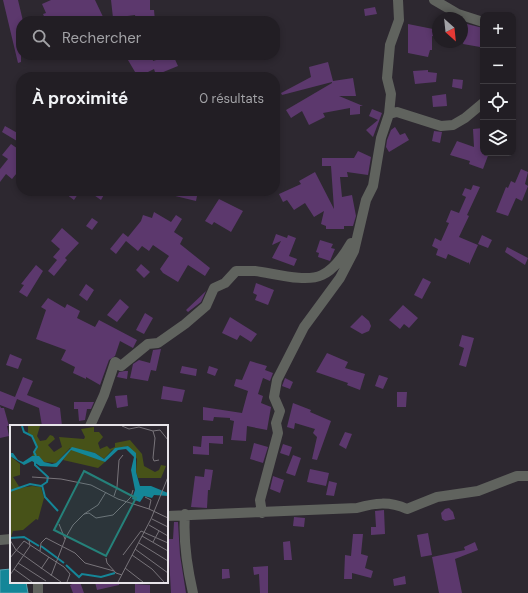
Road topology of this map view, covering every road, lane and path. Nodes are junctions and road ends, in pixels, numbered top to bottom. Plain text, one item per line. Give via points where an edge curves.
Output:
1 (398, 0) edge
2 (434, 0) edge
3 (480, 21) edge
4 (480, 106) edge
5 (389, 114) junction
6 (361, 226) junction
7 (90, 425) edge
8 (528, 476) edge
9 (262, 513) junction
10 (185, 514) junction
11 (168, 516) edge
12 (10, 539) edge
13 (0, 540) edge
14 (193, 593) edge

1 - 5 street via 399,20 390,45 387,78 391,94
2 - 3 street via 458,14
4 - 5 street via 465,118 442,126 397,112
5 - 6 street
6 - 7 street via 345,254 322,275 312,278 236,271 225,283 214,288 206,306 180,328 158,343 148,344 122,366 115,362
6 - 9 street via 354,251 340,278 304,327 277,380 274,397 280,411 276,423 278,432 260,500
8 - 9 street via 517,476 484,490 437,497 407,509 395,504 376,503 357,508
9 - 10 street
10 - 11 street
10 - 14 street via 187,568
12 - 13 street

